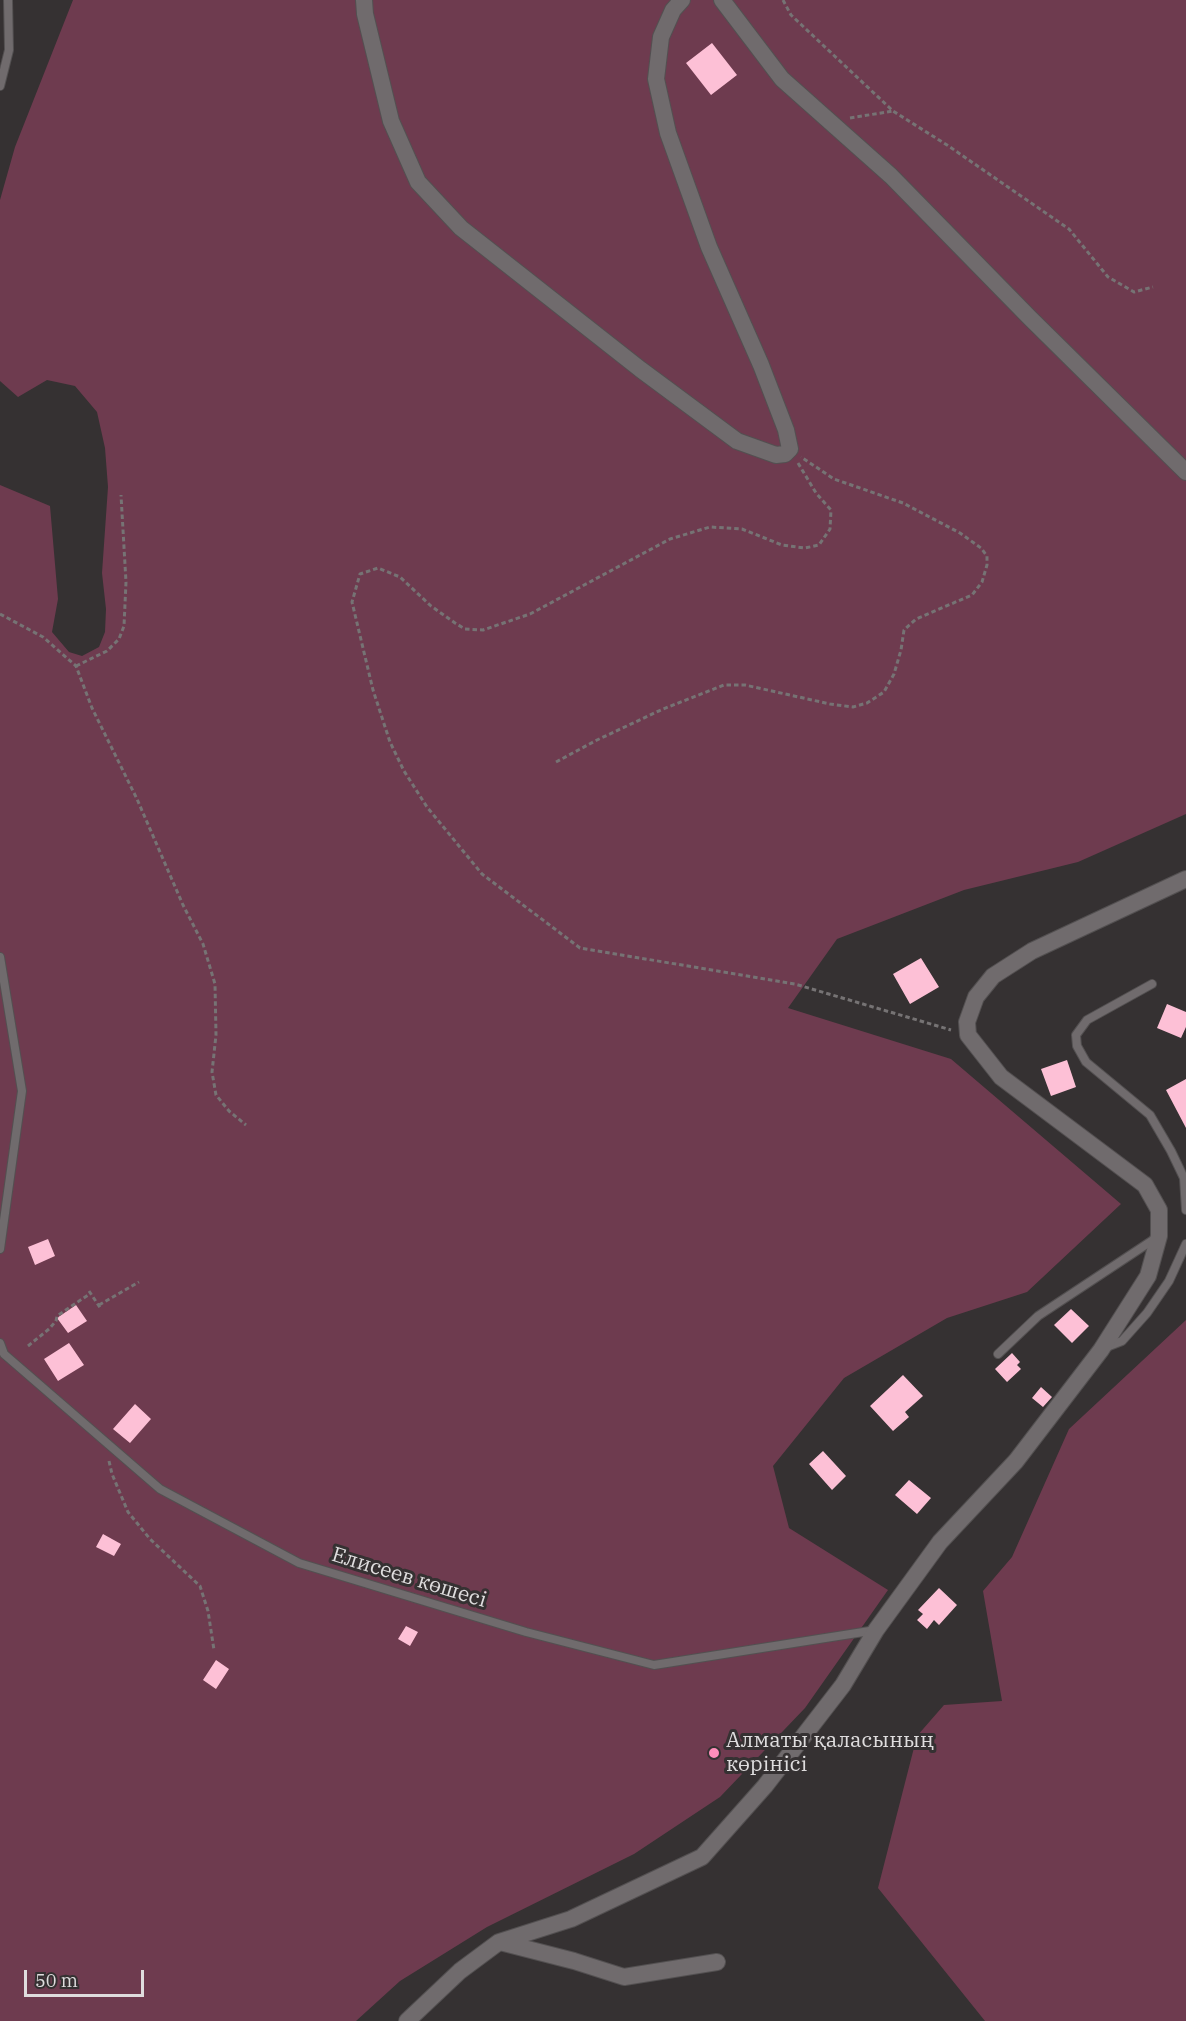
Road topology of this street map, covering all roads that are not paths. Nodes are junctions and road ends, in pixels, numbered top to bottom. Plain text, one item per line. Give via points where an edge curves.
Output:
1 (8, 0) edge
2 (364, 0) edge
3 (682, 0) edge
4 (722, 0) edge
5 (0, 86) edge
6 (1186, 471) edge
7 (1186, 879) edge
8 (0, 957) edge
9 (1152, 984) dead end
10 (1186, 1210) edge
11 (1159, 1236) junction
12 (1186, 1244) edge
13 (0, 1250) edge
14 (0, 1343) edge
15 (1101, 1350) junction
16 (998, 1354) dead end
17 (876, 1630) junction
18 (499, 1942) junction
19 (717, 1962) dead end
20 (406, 2021) edge

1 - 5 lane via 9,50
2 - 3 street via 391,121 418,182 461,228 640,369 737,441 776,456 790,449 786,429 709,247 668,133 656,79 661,37
4 - 6 street via 782,79 891,176
7 - 11 street via 1032,951 993,976 976,997 967,1022 968,1035 1001,1077 1145,1185 1159,1210
8 - 13 lane via 22,1091
9 - 10 lane via 1087,1020 1076,1035 1077,1046 1086,1062 1150,1116 1184,1178
11 - 15 street via 1148,1276
11 - 16 lane via 1038,1316
12 - 15 lane via 1147,1313 1122,1341
14 - 17 lane, Елисеев көшесі via 4,1354 160,1489 299,1563 526,1632 654,1665
15 - 17 street via 1016,1461 940,1542
17 - 18 street via 843,1685 765,1786 702,1857 571,1919
18 - 19 street via 624,1977
18 - 20 street via 460,1971

